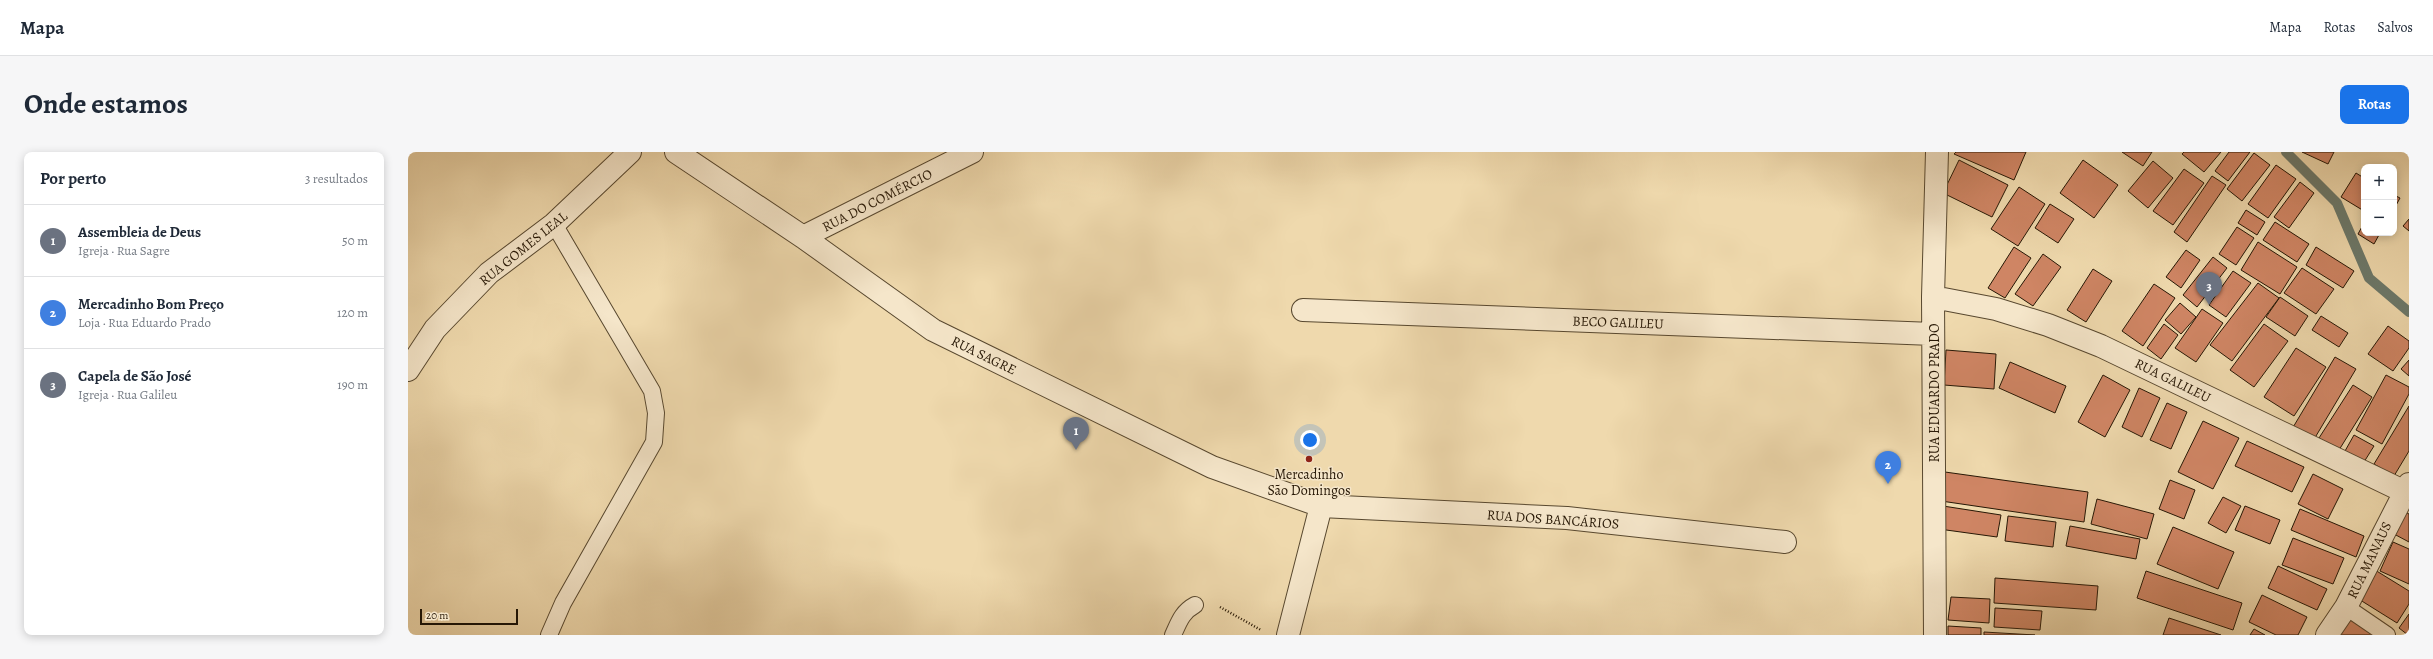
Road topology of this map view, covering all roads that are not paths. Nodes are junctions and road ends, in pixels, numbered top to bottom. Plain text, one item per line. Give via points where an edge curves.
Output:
1 (630, 152) edge
2 (972, 152) edge
3 (1937, 152) edge
4 (686, 155) edge
5 (554, 224) junction
6 (803, 237) junction
7 (1933, 297) junction
8 (1303, 310) dead end
9 (1933, 334) junction
10 (408, 370) edge
11 (2406, 487) edge
12 (1321, 506) junction
13 (1785, 542) dead end
14 (1195, 605) road end
15 (2346, 607) junction
16 (1278, 634) edge
17 (549, 635) edge
18 (1173, 635) edge
19 (1934, 635) edge
20 (2327, 635) edge
21 (2387, 635) edge

1 - 5 street, RUA GOMES LEAL
2 - 6 street, RUA DO COMÉRCIO
3 - 7 street, RUA EDUARDO PRADO
4 - 6 street, RUA SAGRE
5 - 10 street, RUA GOMES LEAL via 489,273 435,329
5 - 17 lane via 652,390 656,413 654,442 563,603
6 - 12 street, RUA SAGRE via 933,330 1212,467
7 - 9 street, RUA EDUARDO PRADO
7 - 11 street, RUA GALILEU via 1996,309 2048,325 2101,346
8 - 9 street, BECO GALILEU
9 - 19 street, RUA EDUARDO PRADO
11 - 15 street, RUA MANAUS
12 - 13 street, RUA DOS BANCÁRIOS via 1567,518
12 - 16 street
14 - 18 lane via 1183,615
15 - 20 street, RUA MANAUS
15 - 21 lane

